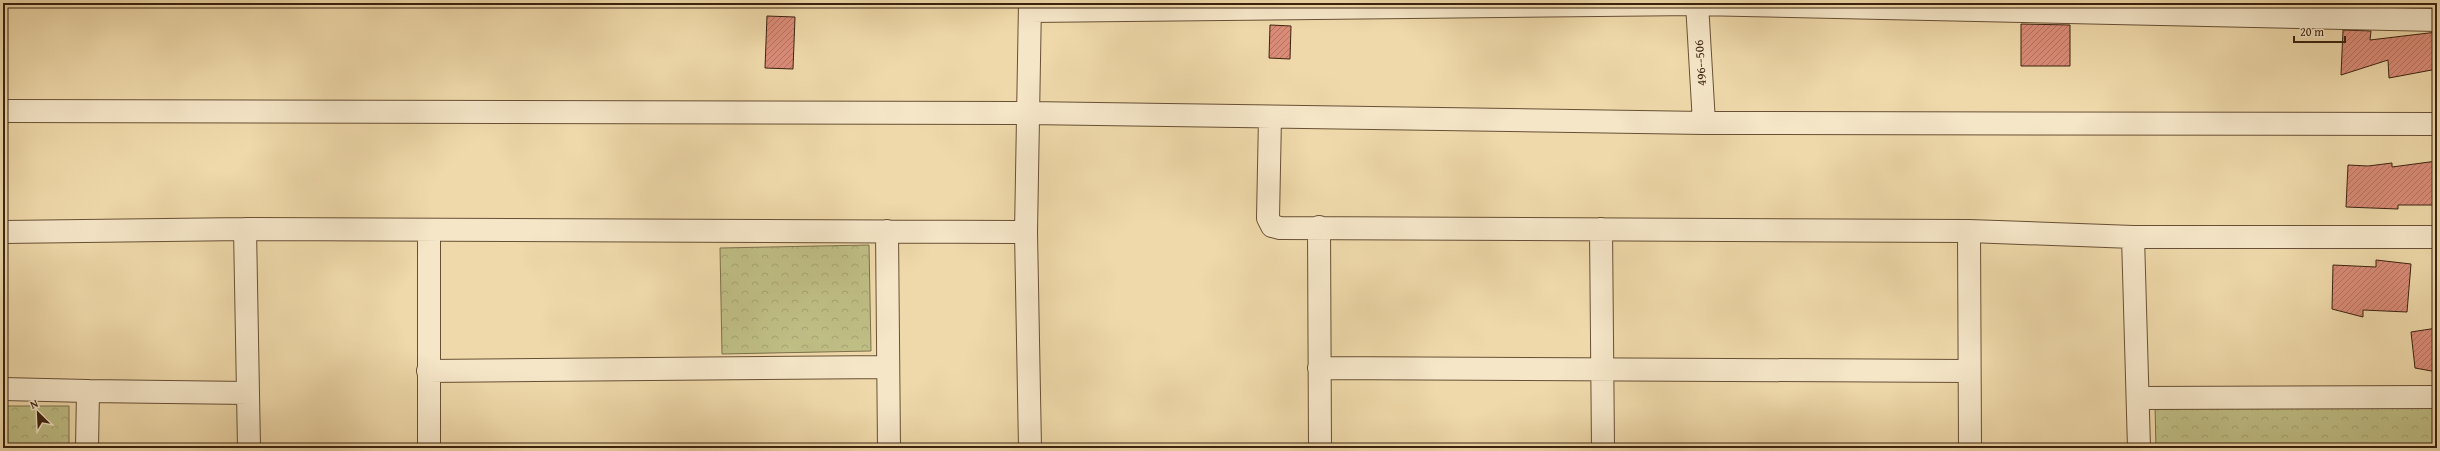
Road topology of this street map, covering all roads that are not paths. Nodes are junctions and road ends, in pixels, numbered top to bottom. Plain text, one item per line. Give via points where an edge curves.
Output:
1 (1697, 4) edge
2 (1030, 7) edge
3 (1281, 7) edge
4 (2032, 8) edge
5 (2379, 11) edge
6 (2437, 20) edge
7 (3, 111) edge
8 (1028, 113) junction
9 (1270, 117) junction
10 (1704, 123) junction
11 (2437, 124) edge
12 (1319, 227) junction
13 (245, 229) junction
14 (1601, 229) junction
15 (429, 230) junction
16 (887, 231) junction
17 (1969, 231) junction
18 (3, 232) edge
19 (1026, 232) junction
20 (2133, 237) junction
21 (2437, 237) edge
22 (888, 367) junction
23 (1319, 368) junction
24 (428, 371) junction
25 (1602, 371) junction
26 (1969, 371) junction
27 (3, 389) edge
28 (88, 391) junction
29 (248, 393) junction
30 (2437, 397) edge
31 (2138, 398) junction
32 (87, 448) edge
33 (249, 448) edge
34 (429, 448) edge
35 (889, 448) edge
36 (1030, 448) edge
37 (1320, 448) edge
38 (1603, 448) edge
39 (1970, 448) edge
40 (2139, 448) edge

1 - 3 street
1 - 4 street
1 - 10 street, 496--506
2 - 3 street
2 - 8 street
4 - 5 street
5 - 6 street
7 - 8 street
8 - 9 street
8 - 19 street
9 - 10 street
9 - 12 street via 1268,218 1272,226 1280,228
10 - 11 street
12 - 14 street
12 - 23 street
13 - 15 street
13 - 18 street
13 - 29 street
14 - 17 street
14 - 25 street
15 - 16 street
15 - 24 street
16 - 19 street
16 - 22 street
17 - 20 street
17 - 26 street
19 - 36 street
20 - 21 street
20 - 31 street
22 - 24 street
22 - 35 street
23 - 25 street
23 - 37 street
24 - 34 street
25 - 26 street
25 - 38 street
26 - 39 street
27 - 28 street
28 - 29 street
28 - 32 street
29 - 33 street
30 - 31 street
31 - 40 street

